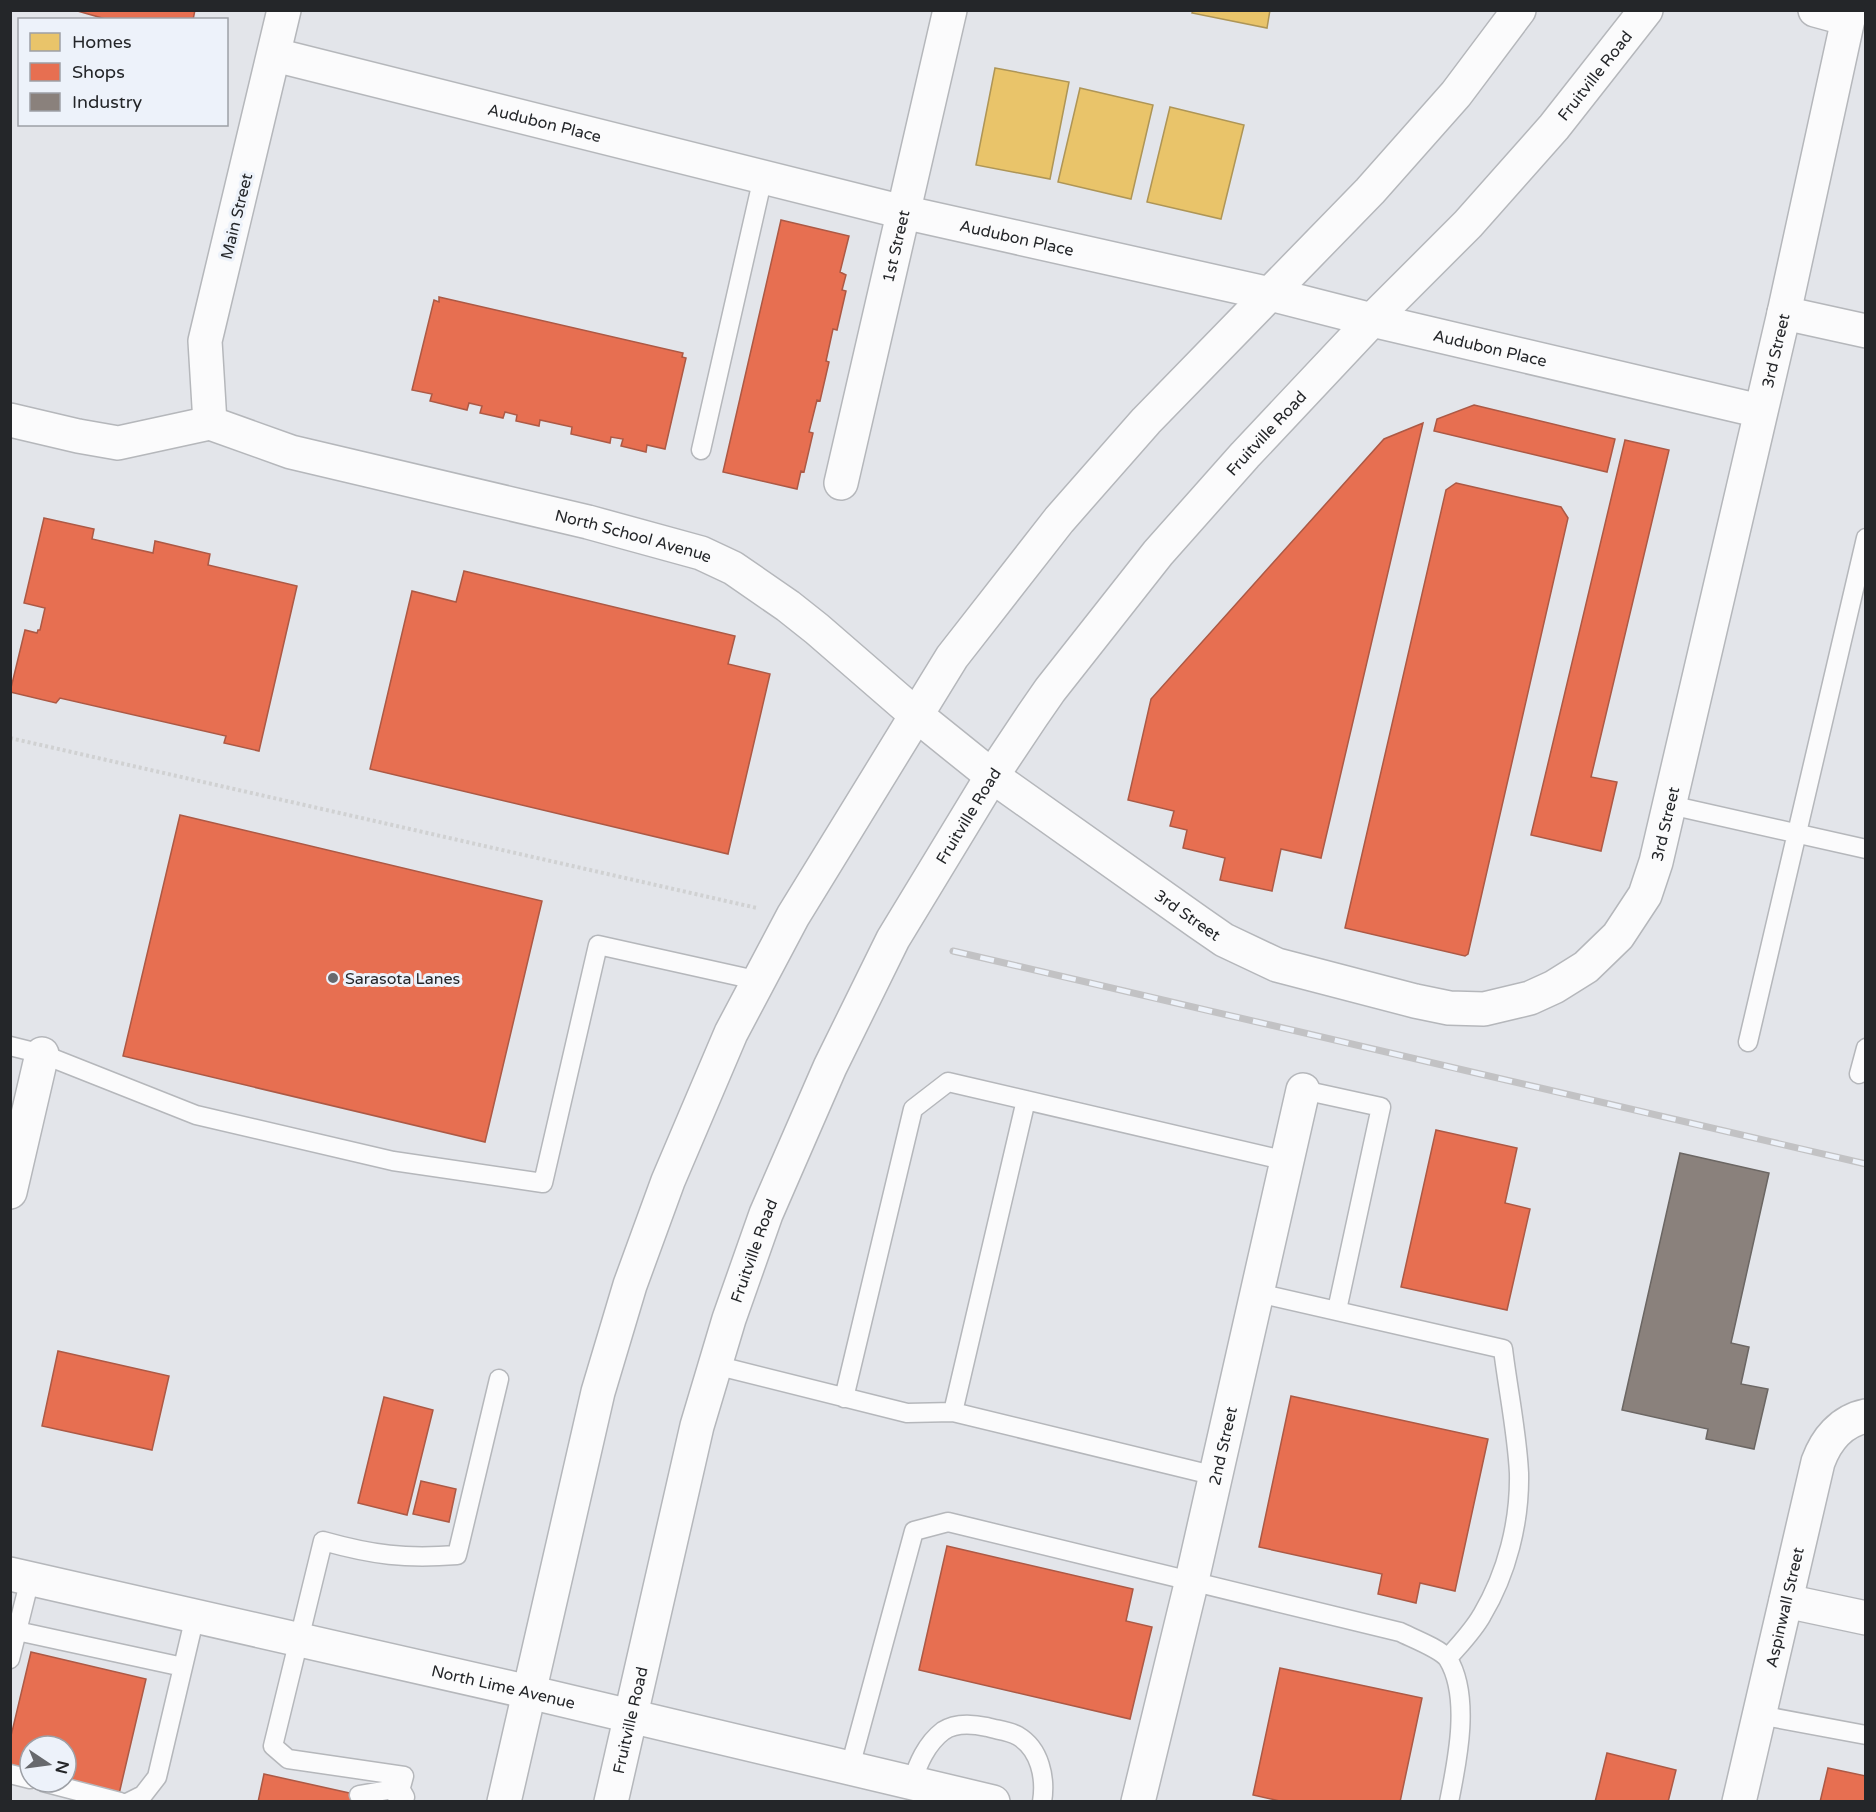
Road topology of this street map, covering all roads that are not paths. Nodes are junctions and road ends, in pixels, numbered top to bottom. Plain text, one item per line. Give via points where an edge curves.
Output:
1 (284, 10) edge
2 (950, 10) edge
3 (1519, 10) edge
4 (1646, 10) edge
5 (1815, 10) edge
6 (1849, 15) edge
7 (275, 55) junction
8 (763, 177) junction
9 (903, 212) junction
10 (1270, 294) junction
11 (1784, 313) junction
12 (1372, 320) junction
13 (1866, 331) edge
14 (1760, 411) junction
15 (10, 420) edge
16 (210, 423) junction
17 (701, 450) dead end
18 (841, 483) dead end
19 (1866, 538) edge
20 (915, 714) junction
21 (992, 776) junction
22 (1670, 804) junction
23 (1797, 833) junction
24 (1866, 849) edge
25 (760, 981) junction
26 (1748, 1042) dead end
27 (10, 1046) edge
28 (1866, 1047) edge
29 (42, 1054) junction
30 (1859, 1074) dead end
31 (1303, 1090) joint
32 (1026, 1100) junction
33 (1287, 1161) junction
34 (10, 1192) edge
35 (1257, 1293) junction
36 (1337, 1310) junction
37 (715, 1365) junction
38 (499, 1379) dead end
39 (844, 1398) junction
40 (953, 1412) junction
41 (1856, 1420) edge
42 (1216, 1476) junction
43 (20, 1576) edge
44 (1192, 1580) junction
45 (1786, 1601) junction
46 (195, 1616) junction
47 (1866, 1617) edge
48 (17, 1631) junction
49 (300, 1640) junction
50 (1448, 1658) junction
51 (10, 1659) edge
52 (183, 1667) junction
53 (530, 1692) junction
54 (1759, 1715) junction
55 (630, 1716) junction
56 (1866, 1735) edge
57 (850, 1767) junction
58 (912, 1782) junction
59 (78, 1791) edge
60 (359, 1795) dead end
61 (402, 1797) edge
62 (120, 1802) edge
63 (129, 1802) edge
64 (504, 1802) edge
65 (611, 1802) edge
66 (993, 1802) edge
67 (1042, 1802) edge
68 (1138, 1802) edge
69 (1449, 1802) edge
70 (1740, 1802) edge

1 - 7 street, Main Street
2 - 9 street, 1st Street
3 - 10 street via 1456,93 1370,191
4 - 12 street, Fruitville Road via 1554,127 1468,224
5 - 6 street
6 - 11 street, 3rd Street
7 - 8 street, Audubon Place
7 - 16 street, Main Street via 205,341
8 - 9 street, Audubon Place
8 - 17 lane
9 - 10 street, Audubon Place
9 - 18 street, 1st Street
10 - 12 street, Audubon Place
10 - 20 street via 1146,421 1059,520 952,657
11 - 13 street
11 - 14 street, 3rd Street
12 - 14 street, Audubon Place
12 - 21 street, Fruitville Road via 1158,553 1050,690
14 - 22 street, 3rd Street
15 - 16 street via 118,443
16 - 20 street, North School Avenue via 291,452 588,522 701,553 733,568 788,606
19 - 23 lane
20 - 21 street, North School Avenue
20 - 25 street via 793,916
21 - 22 street, 3rd Street via 1190,917 1251,954 1372,992 1449,1008 1485,1009 1530,998 1586,967 1618,936 1645,896
21 - 37 street, Fruitville Road via 893,939 830,1067 766,1214
22 - 23 lane
23 - 24 lane
23 - 26 lane
25 - 29 lane via 598,945 543,1183 393,1161 196,1115
25 - 53 street via 731,1033 668,1181 630,1285 598,1392
27 - 29 lane
28 - 30 lane
29 - 34 street
31 - 33 street, 2nd Street
31 - 36 lane via 1381,1107
32 - 33 lane
32 - 39 lane via 948,1082 913,1109
32 - 40 lane
33 - 35 street, 2nd Street
35 - 36 lane
35 - 42 street, 2nd Street
36 - 50 lane via 1503,1349 1519,1472 1513,1534 1504,1567 1482,1616
37 - 39 lane
37 - 55 street, Fruitville Road via 697,1426
38 - 49 lane via 457,1556 392,1556 323,1541
39 - 40 lane via 907,1413
40 - 42 lane
41 - 45 street, Aspinwall Street via 1830,1438 1823,1449
42 - 44 street, 2nd Street
43 - 46 street, North Lime Avenue
43 - 48 lane
44 - 50 lane via 1400,1632
44 - 57 lane via 948,1522 914,1531
44 - 68 street, 2nd Street
45 - 47 street
45 - 54 street, Aspinwall Street
46 - 49 street, North Lime Avenue
46 - 52 lane
48 - 51 lane
48 - 52 lane
49 - 53 street, North Lime Avenue
49 - 61 lane via 273,1746 288,1759 404,1776
50 - 69 lane via 1456,1680 1460,1719 1460,1742
52 - 63 lane via 157,1777 143,1795
53 - 55 street, North Lime Avenue
53 - 64 street
54 - 56 lane
54 - 70 street, Aspinwall Street
55 - 57 street, North Lime Avenue
55 - 65 street, Fruitville Road
57 - 58 street, North Lime Avenue
58 - 66 street, North Lime Avenue
58 - 67 lane via 928,1747 943,1731 973,1724 1017,1735 1031,1747 1042,1770
59 - 62 lane
60 - 61 lane

